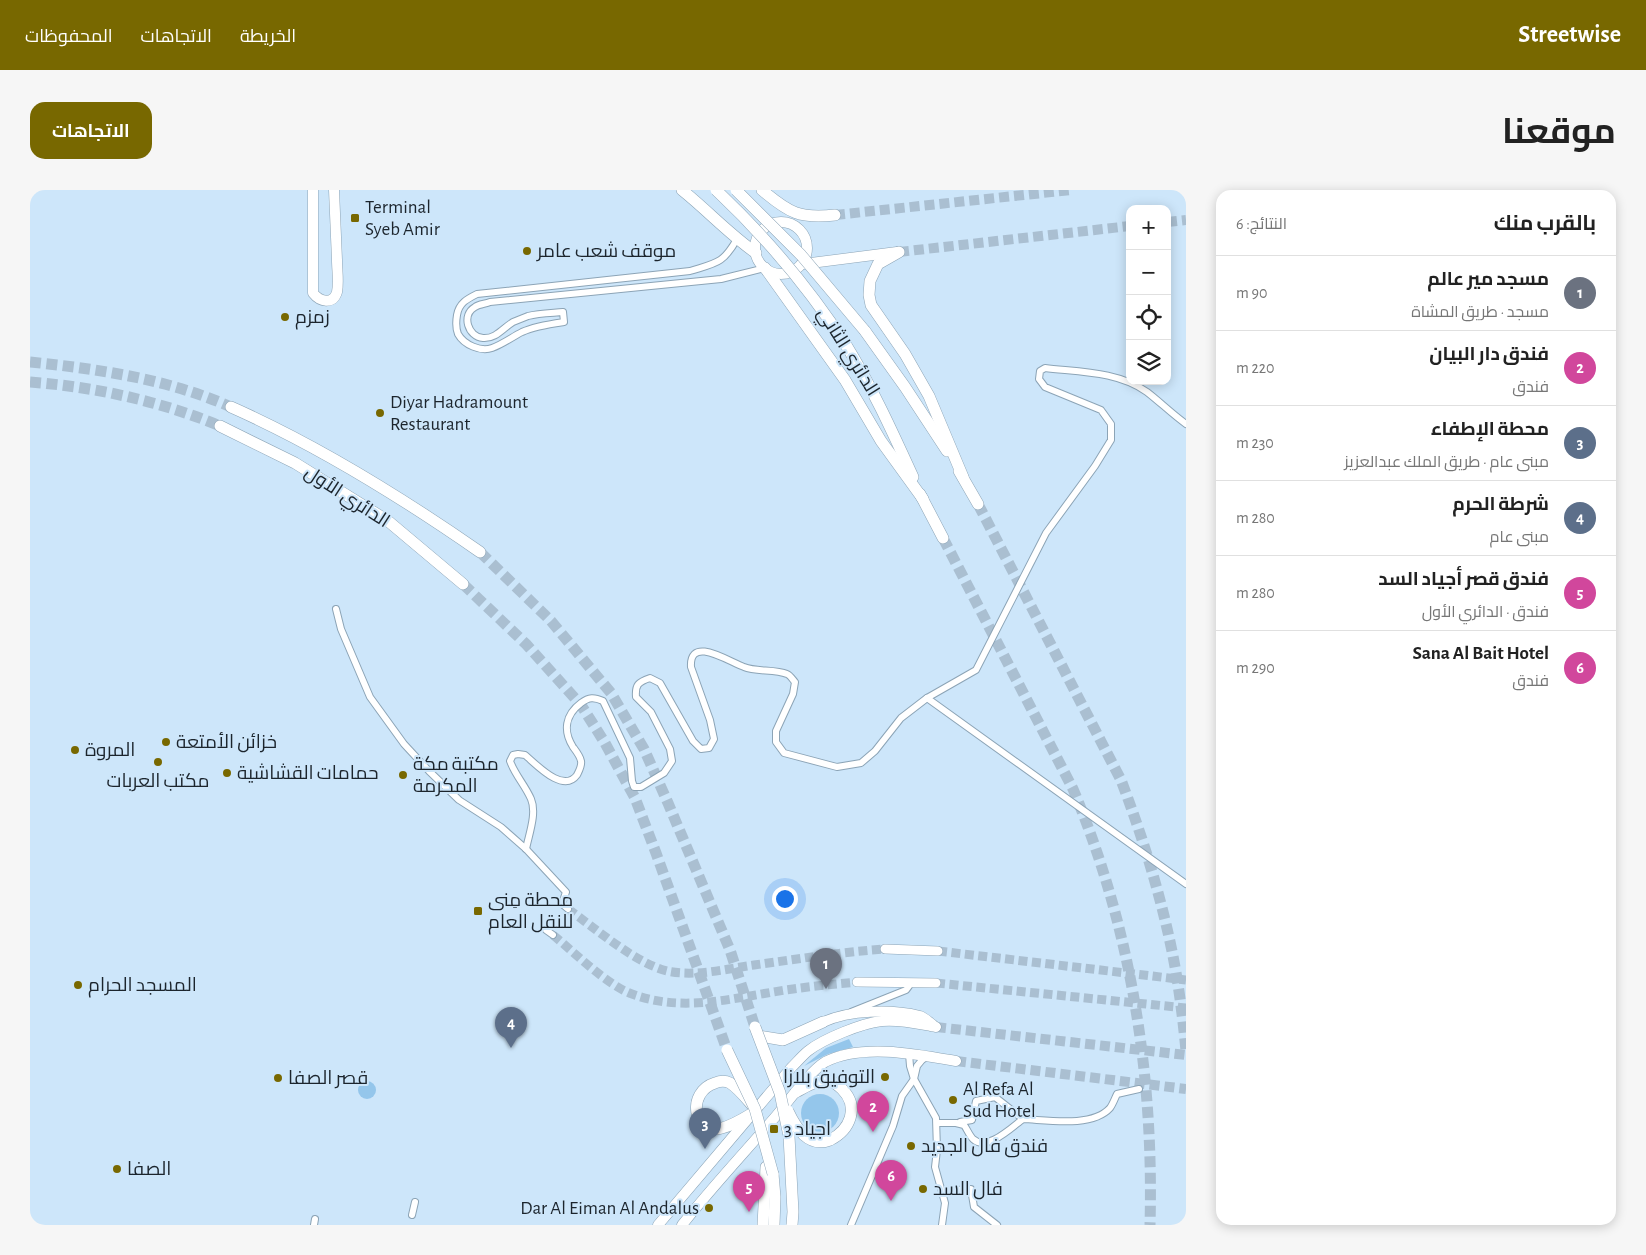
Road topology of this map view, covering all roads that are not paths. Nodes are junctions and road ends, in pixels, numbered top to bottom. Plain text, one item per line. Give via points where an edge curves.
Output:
1 (313, 190) edge
2 (334, 190) edge
3 (682, 190) edge
4 (716, 190) edge
5 (736, 190) edge
6 (762, 190) edge
7 (835, 215) joint
8 (791, 224) junction
9 (738, 239) junction
10 (756, 252) junction
11 (899, 252) joint
12 (802, 264) junction
13 (765, 268) junction
14 (231, 407) tunnel mouth
15 (1186, 424) edge
16 (220, 426) tunnel mouth
17 (963, 477) junction
18 (923, 499) junction
19 (978, 504) tunnel mouth
20 (943, 538) tunnel mouth
21 (480, 552) tunnel mouth
22 (463, 584) tunnel mouth
23 (336, 609) dead end
24 (927, 698) junction
25 (526, 849) junction
26 (1186, 884) edge
27 (565, 906) tunnel mouth
28 (546, 930) dead end
29 (553, 935) tunnel mouth
30 (885, 950) tunnel mouth
31 (938, 951) tunnel mouth
32 (857, 982) tunnel mouth
33 (910, 982) junction
34 (936, 983) tunnel mouth
35 (846, 1015) junction
36 (823, 1022) joint
37 (727, 1050) tunnel mouth
38 (908, 1054) junction
39 (929, 1056) junction
40 (956, 1061) tunnel mouth
41 (914, 1079) junction
42 (1139, 1089) tunnel mouth
43 (780, 1092) junction
44 (796, 1092) junction
45 (755, 1110) junction
46 (1023, 1119) junction
47 (937, 1123) junction
48 (956, 1123) junction
49 (769, 1170) junction
50 (942, 1191) junction
51 (415, 1202) dead end
52 (669, 1212) junction
53 (412, 1215) dead end
54 (774, 1222) edge
55 (682, 1224) edge
56 (658, 1225) edge
57 (763, 1225) edge
58 (792, 1225) edge
59 (851, 1225) edge
60 (942, 1225) edge
61 (997, 1225) edge

1 - 2 main road via 313,293 324,301 331,300 337,293
3 - 9 highway
4 - 18 highway, الدائري الثاني, bridge via 786,263 823,310 867,379
5 - 17 highway, الدائري الثاني, bridge via 801,255 865,331 905,386
6 - 7 highway via 780,206 802,216
7 - 8 main road
8 - 10 main road via 776,223 762,231 755,245
8 - 12 main road via 803,234 806,242
9 - 10 highway
9 - 13 street via 728,255 718,263 690,271 477,294 463,301 458,311 458,334 466,343 489,349 522,332 564,322 563,312 530,316 513,322 494,337 476,337 469,331 469,313 475,306 490,302 720,278
10 - 13 main road
11 - 12 main road
11 - 17 highway via 878,264 870,281 871,305 929,396
12 - 13 main road via 780,274
13 - 18 highway
14 - 21 highway, الدائري الأول via 279,428 340,463 424,513
15 - 24 street via 1146,391 1128,381 1045,368 1040,371 1039,379 1045,387 1101,410 1111,424 1111,440 1046,533 976,670
16 - 22 highway, الدائري الأول via 295,463 388,521
17 - 19 highway, الدائري الثاني
18 - 20 highway, الدائري الثاني
23 - 25 street via 341,629 370,697 404,744 459,800 501,827
24 - 25 street via 901,718 861,763 837,767 784,754 776,742 776,731 795,682 787,674 744,668 716,653 694,655 690,667 714,739 709,748 701,749 693,741 660,684 650,678 640,681 635,688 636,697 651,712 670,749 672,761 664,773 641,787 634,787 630,758 603,701 586,699 575,708 566,730 581,760 575,778 555,780 524,755 513,755 510,761 533,808
24 - 26 street
25 - 27 street via 566,892
28 - 29 street
30 - 31 main road
32 - 33 main road
33 - 34 main road
33 - 35 street via 906,990
35 - 36 main road
35 - 45 main road via 887,1012 922,1017 936,1027 882,1021 820,1043 791,1068
36 - 43 highway, bridge via 782,1040 757,1031
37 - 45 highway, bridge
38 - 39 main road
38 - 41 street
38 - 44 main road via 869,1051 824,1063
39 - 40 main road
39 - 41 street via 917,1066
41 - 47 street
41 - 59 street via 902,1096 893,1126
42 - 46 street via 1117,1094 1109,1108 1089,1120
43 - 44 highway, bridge via 802,1135 812,1141 825,1142 842,1134 852,1114 851,1101 839,1086 830,1081 816,1082
43 - 58 highway, bridge via 790,1136
44 - 55 main road
45 - 45 highway via 736,1088 726,1082 707,1086 701,1092 696,1108 703,1124 720,1129
45 - 49 highway, bridge
45 - 52 main road
46 - 48 street via 1004,1135 980,1142 973,1139 964,1124
46 - 48 street via 995,1097 990,1097 976,1101 972,1120
47 - 48 street
47 - 50 street via 935,1167
49 - 54 highway
49 - 57 highway
50 - 60 street via 945,1203
50 - 61 street via 971,1189 974,1207
51 - 53 street
52 - 55 main road
52 - 56 main road

